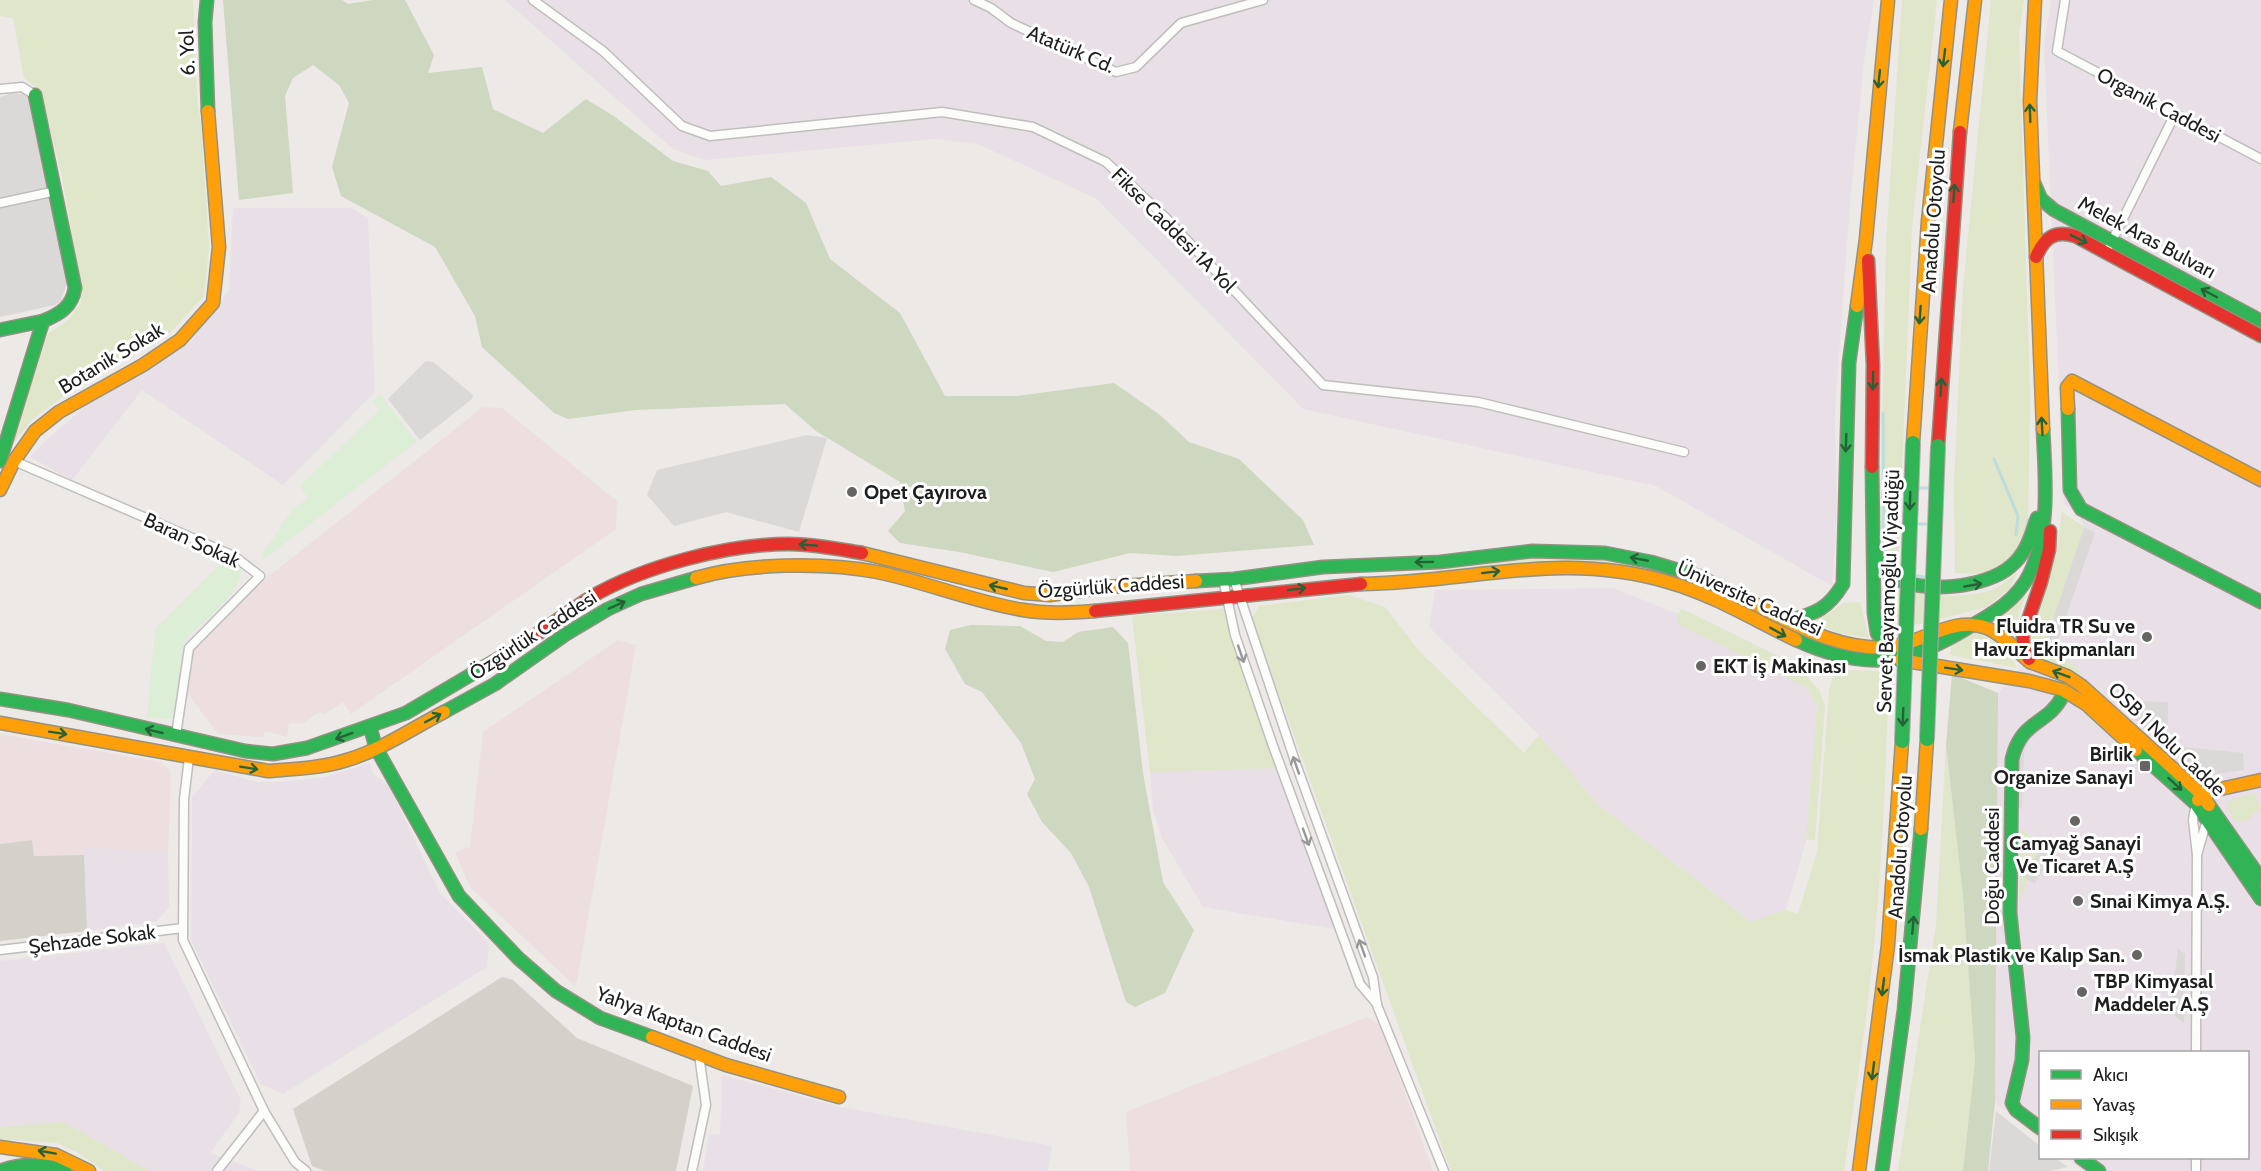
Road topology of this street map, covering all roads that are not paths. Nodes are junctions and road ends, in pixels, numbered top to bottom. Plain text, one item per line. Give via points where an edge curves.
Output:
1 (207, 0) edge
2 (533, 0) edge
3 (974, 0) edge
4 (1263, 0) edge
5 (1888, 0) edge
6 (1951, 0) edge
7 (1975, 0) edge
8 (2035, 0) edge
9 (2065, 0) edge
10 (993, 4) edge
11 (0, 89) edge
12 (35, 95) joint
13 (208, 105) joint
14 (2175, 114) junction
15 (2261, 159) edge
16 (2032, 172) junction
17 (56, 190) junction
18 (0, 203) edge
19 (1866, 239) junction
20 (2109, 246) junction
21 (2035, 258) junction
22 (43, 321) junction
23 (2261, 321) edge
24 (0, 330) edge
25 (2261, 336) edge
26 (1912, 443) joint
27 (1684, 452) dead end
28 (7, 461) edge
29 (2261, 480) edge
30 (2045, 484) junction
31 (0, 490) edge
32 (1872, 545) junction
33 (1228, 579) junction
34 (1232, 597) junction
35 (2261, 602) edge
36 (1789, 621) junction
37 (1974, 625) junction
38 (1884, 646) junction
39 (1896, 659) junction
40 (2030, 662) junction
41 (2061, 689) junction
42 (2084, 695) junction
43 (1, 699) edge
44 (2049, 712) junction
45 (0, 723) edge
46 (370, 727) junction
47 (176, 735) junction
48 (1902, 741) joint
49 (376, 748) junction
50 (189, 758) junction
51 (2261, 780) edge
52 (2204, 806) junction
53 (2197, 855) junction
54 (2261, 879) edge
55 (2261, 899) edge
56 (183, 928) junction
57 (0, 950) edge
58 (1377, 1005) junction
59 (2196, 1051) edge
60 (699, 1055) junction
61 (839, 1097) dead end
62 (264, 1111) junction
63 (2039, 1127) edge
64 (0, 1147) edge
65 (2082, 1159) edge
66 (0, 1171) edge
67 (65, 1171) edge
68 (88, 1171) edge
69 (217, 1171) edge
70 (306, 1171) edge
71 (692, 1171) edge
72 (1444, 1171) edge
73 (1859, 1171) edge
74 (1882, 1171) edge
75 (2099, 1171) edge

1 - 13 main road, 6. Yol
2 - 27 street, Fikse Caddesi 1A Yol via 603,51 682,126 710,136 942,112 1033,127 1106,162 1166,218 1323,385 1478,402
3 - 10 street, Atatürk Cd.
4 - 10 street, Atatürk Cd. via 1181,23 1136,67 1116,72 1011,23
5 -> 19 main road
6 -> 26 main road, Anadolu Otoyolu via 1931,183
74 -> 7 main road, Anadolu Otoyolu, bridge via 1911,950 1927,739 1938,446 1958,150
16 -> 8 main road, Üniversite Caddesi via 2030,100
9 - 14 street, Organik Caddesi via 2057,51
11 - 12 street via 22,87
12 - 17 main road
13 - 28 main road, Botanik Sokak via 219,247 213,303 180,340 143,366 59,412
14 - 15 street, Organik Caddesi
14 - 20 street
16 - 20 main road, Melek Aras Bulvarı via 2042,199
16 - 21 main road, Üniversite Caddesi
17 - 18 street
17 - 22 main road via 75,288 68,307
19 -> 32 main road via 1872,293
19 -> 36 main road via 1849,363 1843,584 1835,599 1822,610
21 -> 20 main road via 2041,245 2056,233 2065,232
23 -> 20 main road, Melek Aras Bulvarı
20 - 25 main road
30 -> 21 main road, Üniversite Caddesi
22 - 24 main road
22 - 28 main road
26 -> 48 main road, Servet Bayramoğlu Viyadüğü, bridge
28 - 31 main road, Botanik Sokak
28 - 47 street, Baran Sokak via 234,556 260,576 189,648
29 - 35 main road via 2076,382 2068,383 2070,490 2081,509
32 -> 30 main road via 1886,573 1895,579 1943,587 1983,583 2004,572 2024,553
30 - 37 main road, Üniversite Caddesi via 2043,529 2031,570 2014,597
30 - 40 main road via 2051,524 2049,550 2023,635 2023,647
32 - 38 main road via 1875,625
33 - 34 street
33 - 34 street
36 -> 33 main road, Üniversite Caddesi via 1698,576 1652,562 1596,553 1532,551 1440,562 1323,567
33 -> 46 main road, Özgürlük Caddesi via 1050,595 1024,593 875,555 827,547 746,546 627,579 592,597 451,689
34 -> 39 main road, Üniversite Caddesi via 1341,584 1396,584 1532,567 1578,566 1679,585 1829,653 1865,660
49 -> 34 main road, Özgürlük Caddesi via 495,684 608,609 641,594 708,574 771,566 876,572 1046,613
58 -> 34 street via 1373,977
34 -> 58 street via 1235,635 1272,743 1360,984
36 - 38 main road, OSB 1 Nolu Cadde via 1843,644
37 - 38 main road, OSB 1 Nolu Cadde via 1947,627 1910,642
37 - 39 main road, Üniversite Caddesi via 1931,648
37 - 40 main road, OSB 1 Nolu Cadde via 2007,640
38 - 39 main road
39 -> 41 main road, OSB 1 Nolu Cadde
42 -> 40 main road, OSB 1 Nolu Cadde via 2067,676
41 - 42 main road, OSB 1 Nolu Cadde
41 - 44 main road, Doğu Caddesi via 2062,701
42 - 44 main road, Doğu Caddesi
42 - 52 main road, OSB 1 Nolu Cadde
47 -> 43 main road, Özgürlük Caddesi
44 - 63 main road, Doğu Caddesi via 2020,734 2013,751 2012,769 2010,913 2023,1037 2012,1103
45 -> 50 main road, Özgürlük Caddesi
46 -> 47 main road, Özgürlük Caddesi via 307,748 273,754
46 - 49 main road, Yahya Kaptan Caddesi
48 -> 73 main road, Anadolu Otoyolu via 1888,945
50 -> 49 main road, Özgürlük Caddesi via 268,771 348,760
49 - 60 main road, Yahya Kaptan Caddesi via 459,896 518,958 556,991 600,1018
50 - 56 street via 184,799
51 - 52 main road via 2242,785
52 - 53 street
52 - 53 street via 2193,820
52 - 54 main road, OSB 1 Nolu Cadde
52 - 55 main road, OSB 1 Nolu Cadde
53 - 59 street
56 - 57 street, Şehzade Sokak
56 - 62 street via 183,940
58 - 72 street
60 - 61 main road, Yahya Kaptan Caddesi
60 - 71 street via 706,1105
62 - 69 street
62 - 70 street via 295,1162
68 -> 64 main road via 44,1150
65 - 75 main road
66 - 67 main road via 28,1164

